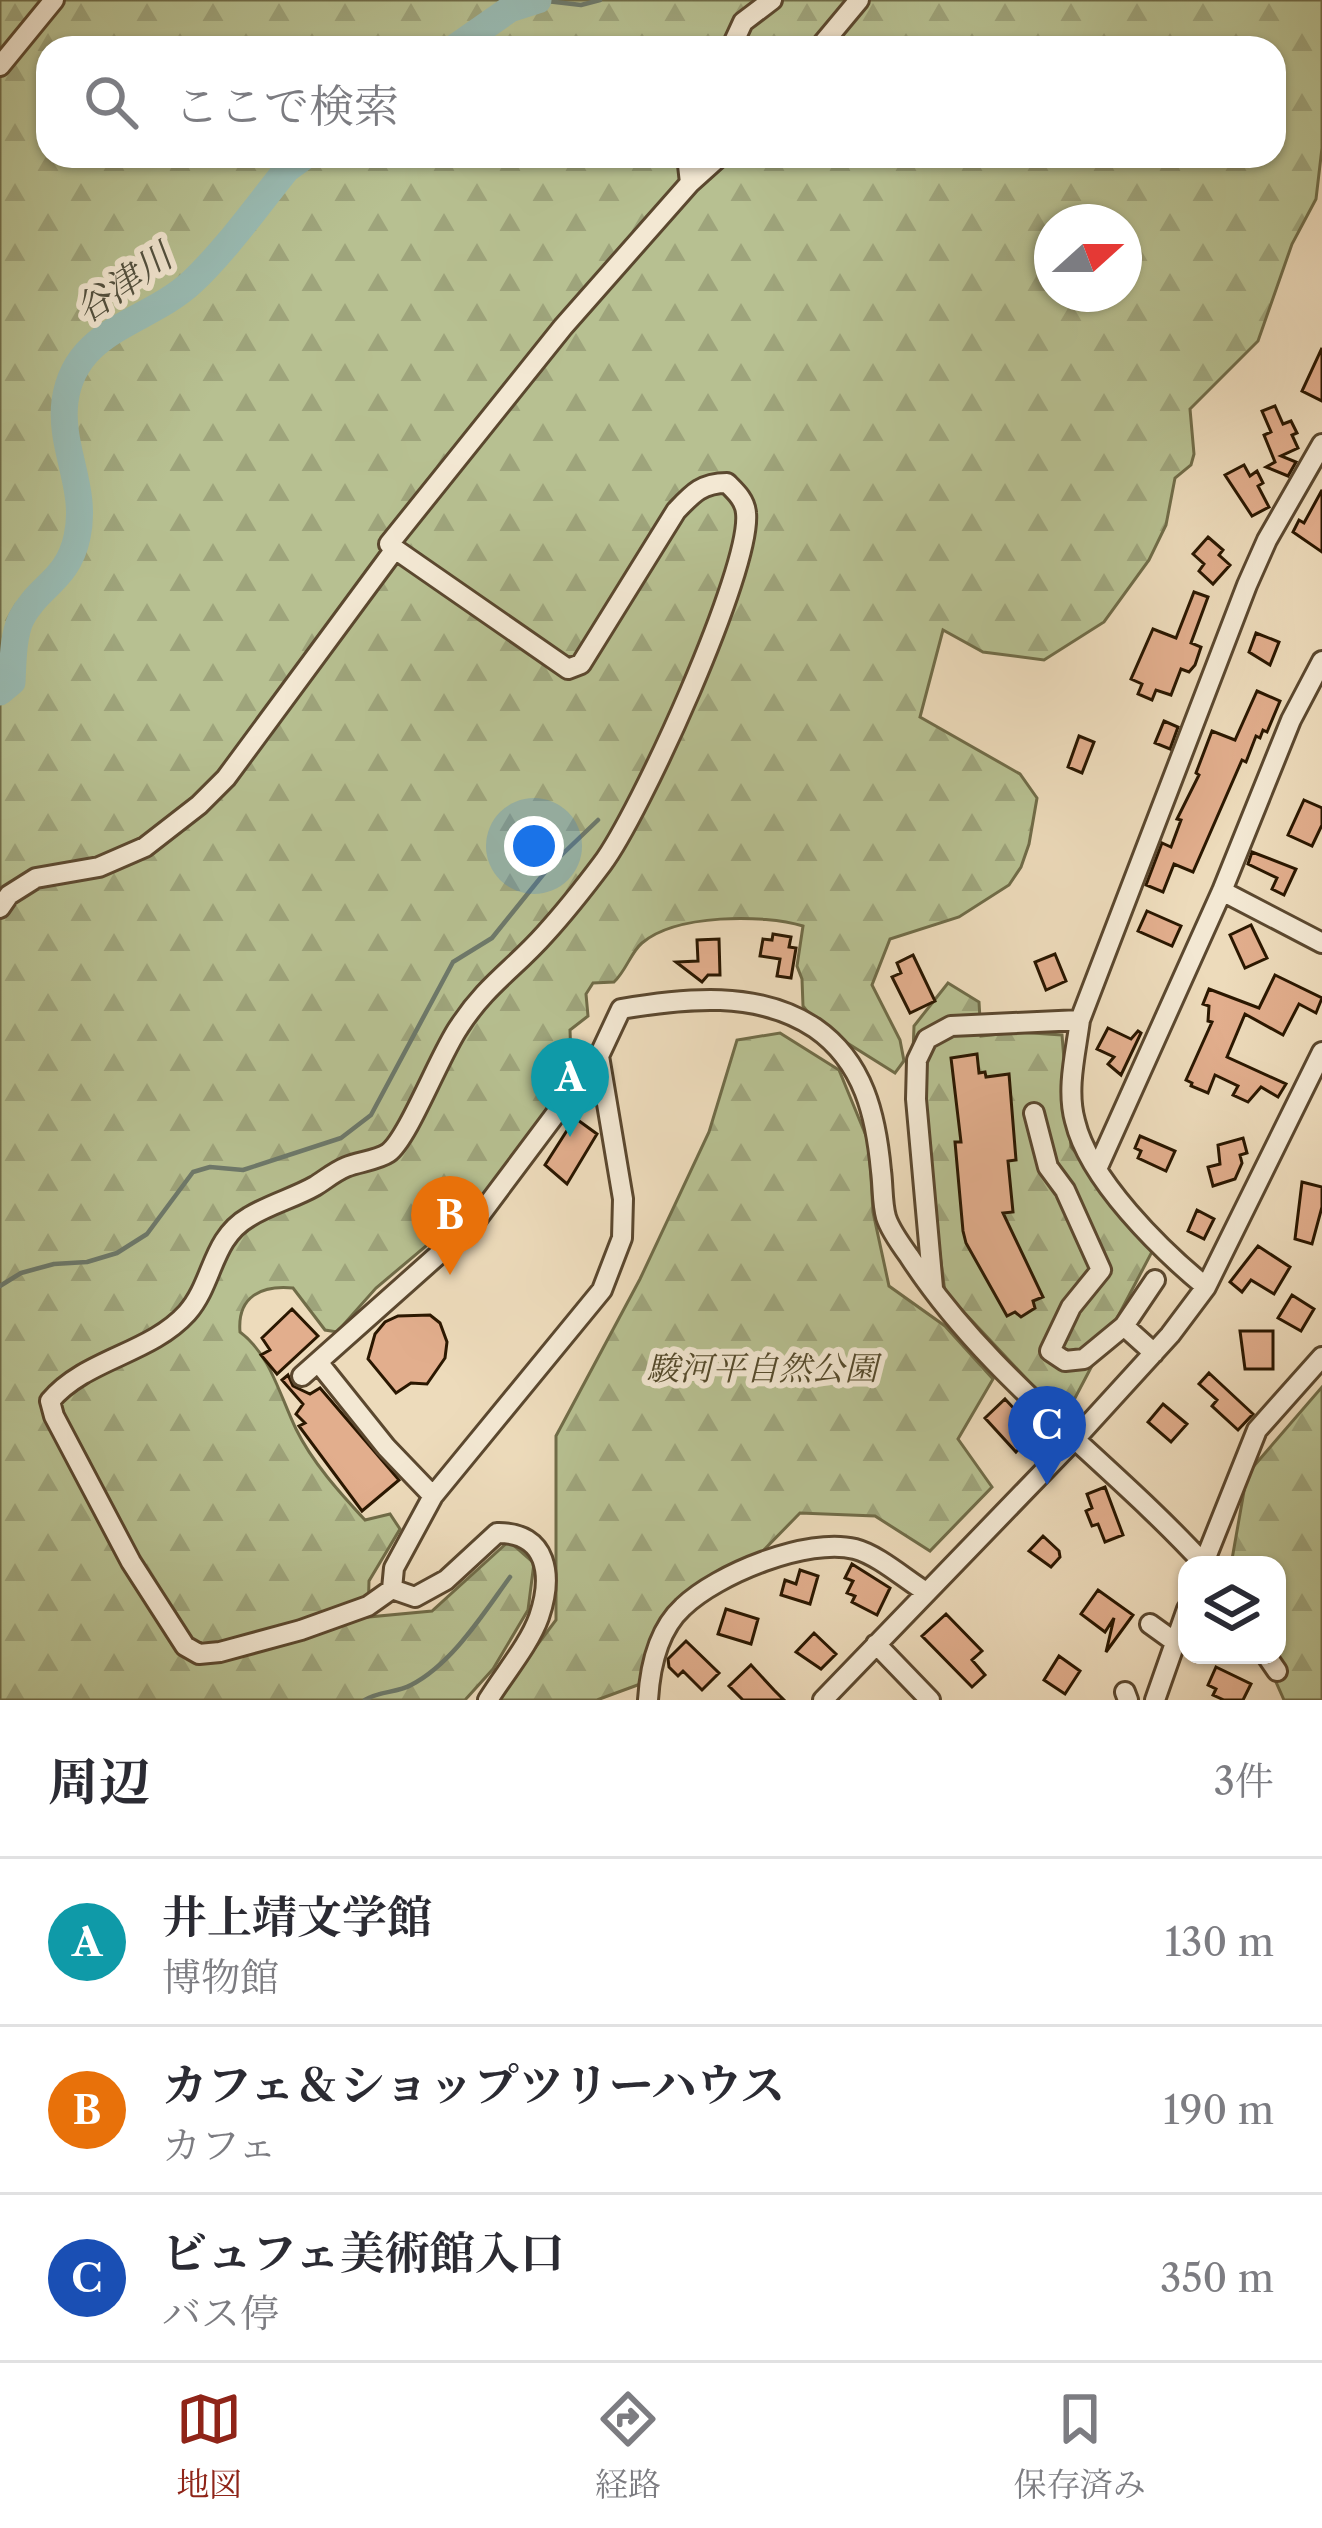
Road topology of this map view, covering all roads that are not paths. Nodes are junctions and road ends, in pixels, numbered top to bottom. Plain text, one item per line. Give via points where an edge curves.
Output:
1 (54, 0) edge
2 (772, 0) edge
3 (859, 0) edge
4 (737, 36) edge
5 (829, 36) edge
6 (0, 65) edge
7 (688, 168) edge
8 (707, 168) edge
9 (690, 183) junction
10 (1322, 444) edge
11 (395, 549) junction
12 (1322, 661) edge
13 (1222, 891) junction
14 (0, 908) edge
15 (1322, 943) edge
16 (1080, 1020) junction
17 (1322, 1052) edge
18 (599, 1056) junction
19 (1034, 1113) dead end
20 (1097, 1168) junction
21 (1155, 1280) dead end
22 (1206, 1287) junction
23 (933, 1290) junction
24 (1124, 1326) junction
25 (1154, 1352) junction
26 (1322, 1357) edge
27 (318, 1362) junction
28 (302, 1376) dead end
29 (1076, 1438) junction
30 (433, 1496) junction
31 (1196, 1556) edge
32 (1207, 1556) edge
33 (392, 1588) junction
34 (926, 1592) junction
35 (1150, 1624) dead end
36 (1178, 1634) edge
37 (1175, 1642) junction
38 (876, 1644) junction
39 (1158, 1699) edge
40 (488, 1700) edge
41 (648, 1700) edge
42 (823, 1700) edge
43 (930, 1700) edge

1 - 6 street
2 - 4 street
3 - 5 street
7 - 9 street
8 - 9 street
9 - 11 street via 534,363 389,544
10 - 16 street via 1247,585
11 - 14 street via 199,805 145,848 37,878
11 - 33 street via 568,669 581,664 694,491 727,483 747,515 697,675 607,858 542,938 485,989 429,1077 406,1131 387,1155 339,1170 223,1236 184,1316 50,1401 131,1562 184,1646 220,1652 301,1630 368,1606
12 - 13 street
13 - 15 street
13 - 20 street
16 - 20 street via 1075,1122
16 - 23 street via 951,1026 927,1039 917,1060 916,1099
17 - 22 street
18 - 23 street via 621,1010 686,998 757,1005 817,1029 862,1082 877,1128 886,1216
18 - 27 street via 474,1222
18 - 30 street via 623,1198 622,1238 602,1290
19 - 24 street via 1048,1167 1101,1270 1050,1351 1084,1360
20 - 22 street via 1164,1252
21 - 24 street
22 - 25 street
23 - 29 street
24 - 25 street
25 - 29 street
26 - 32 street via 1257,1430
27 - 28 street
27 - 30 street
29 - 31 street
29 - 34 street
30 - 33 street via 394,1568
33 - 40 street via 416,1597 497,1533 521,1533 533,1543 547,1567 539,1618
34 - 38 street
34 - 41 street via 856,1549 785,1553 681,1608 659,1643
35 - 37 street
36 - 37 street
37 - 39 street
38 - 42 street
38 - 43 street

